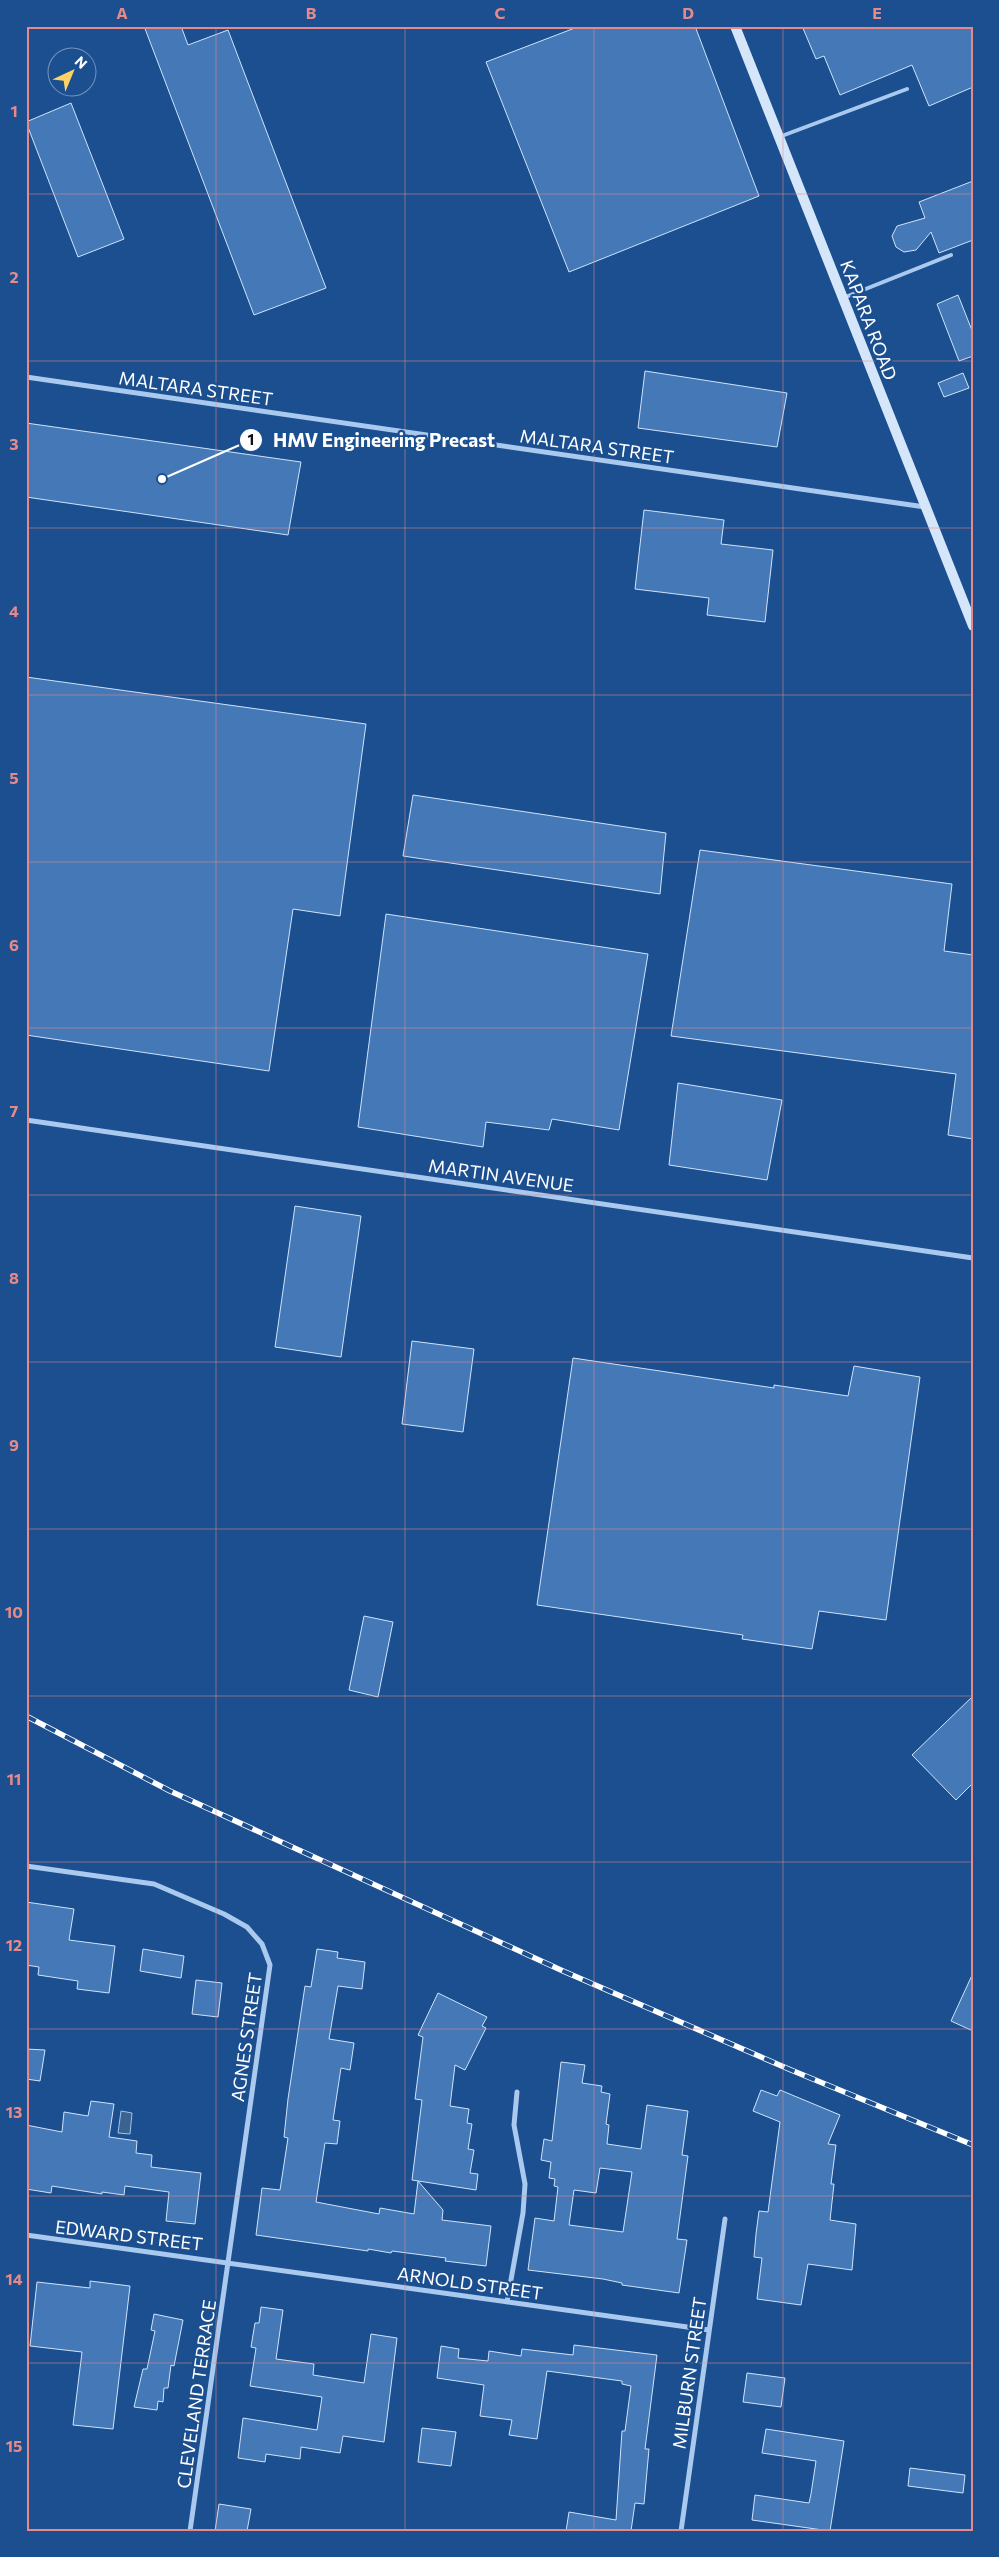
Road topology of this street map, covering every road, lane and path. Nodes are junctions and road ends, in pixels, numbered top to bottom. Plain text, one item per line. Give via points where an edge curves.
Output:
1 (735, 26) edge
2 (907, 88) dead end
3 (779, 138) junction
4 (951, 255) dead end
5 (844, 298) junction
6 (26, 377) edge
7 (925, 508) junction
8 (973, 626) edge
9 (26, 1120) edge
10 (973, 1258) edge
11 (26, 1866) edge
12 (517, 2092) dead end
13 (725, 2218) dead end
14 (26, 2235) edge
15 (228, 2262) junction
16 (507, 2302) junction
17 (709, 2330) junction
18 (190, 2531) edge
19 (681, 2531) edge

1 - 3 street, KAPARA ROAD
2 - 3 lane
3 - 5 street, KAPARA ROAD
4 - 5 lane
5 - 7 street, KAPARA ROAD
6 - 7 street, MALTARA STREET
7 - 8 street, KAPARA ROAD
9 - 10 street, MARTIN AVENUE
11 - 15 street, AGNES STREET via 154,1884 247,1927 268,1953 270,1965
12 - 16 street via 514,2125 525,2184
13 - 17 street, MILBURN STREET
14 - 15 street, EDWARD STREET
15 - 16 street, ARNOLD STREET
15 - 18 street, CLEVELAND TERRACE
16 - 17 street, ARNOLD STREET
17 - 19 street, MILBURN STREET

